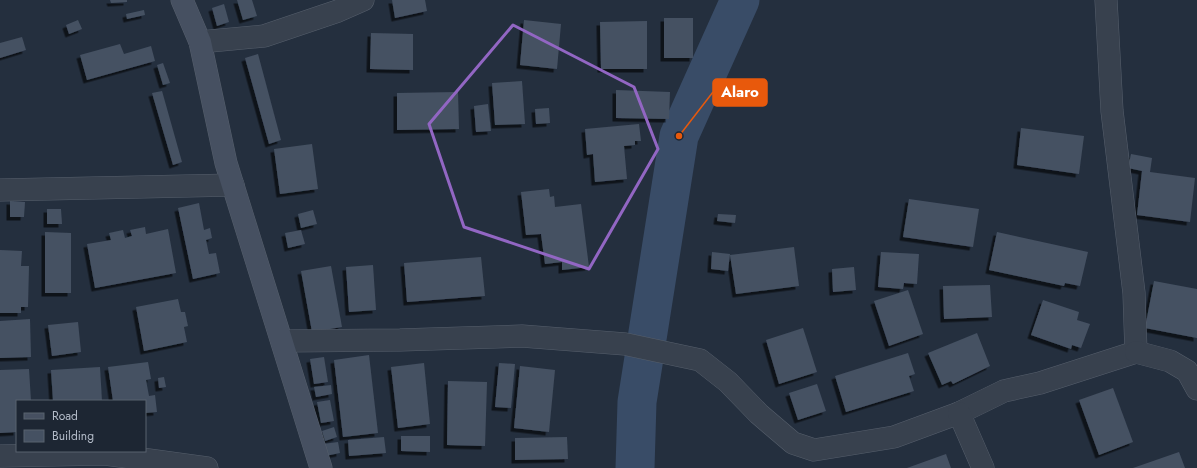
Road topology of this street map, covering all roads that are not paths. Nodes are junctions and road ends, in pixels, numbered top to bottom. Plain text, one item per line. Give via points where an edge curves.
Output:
1 (182, 0) edge
2 (364, 0) edge
3 (1106, 0) edge
4 (200, 42) junction
5 (233, 185) junction
6 (0, 190) edge
7 (282, 341) junction
8 (1136, 352) junction
9 (1197, 389) edge
10 (959, 413) junction
11 (0, 456) edge
12 (207, 468) edge
13 (321, 468) edge
14 (983, 468) edge

1 - 4 street
2 - 4 street via 264,36
3 - 8 street via 1112,111 1134,293
4 - 5 street
5 - 6 street
5 - 7 street
7 - 10 street via 522,336 625,344 700,360 728,382 793,444 814,450 894,436
7 - 13 street
8 - 9 street via 1170,361 1187,371
8 - 10 street via 1040,383 1004,391
10 - 14 street
11 - 12 street via 105,454

